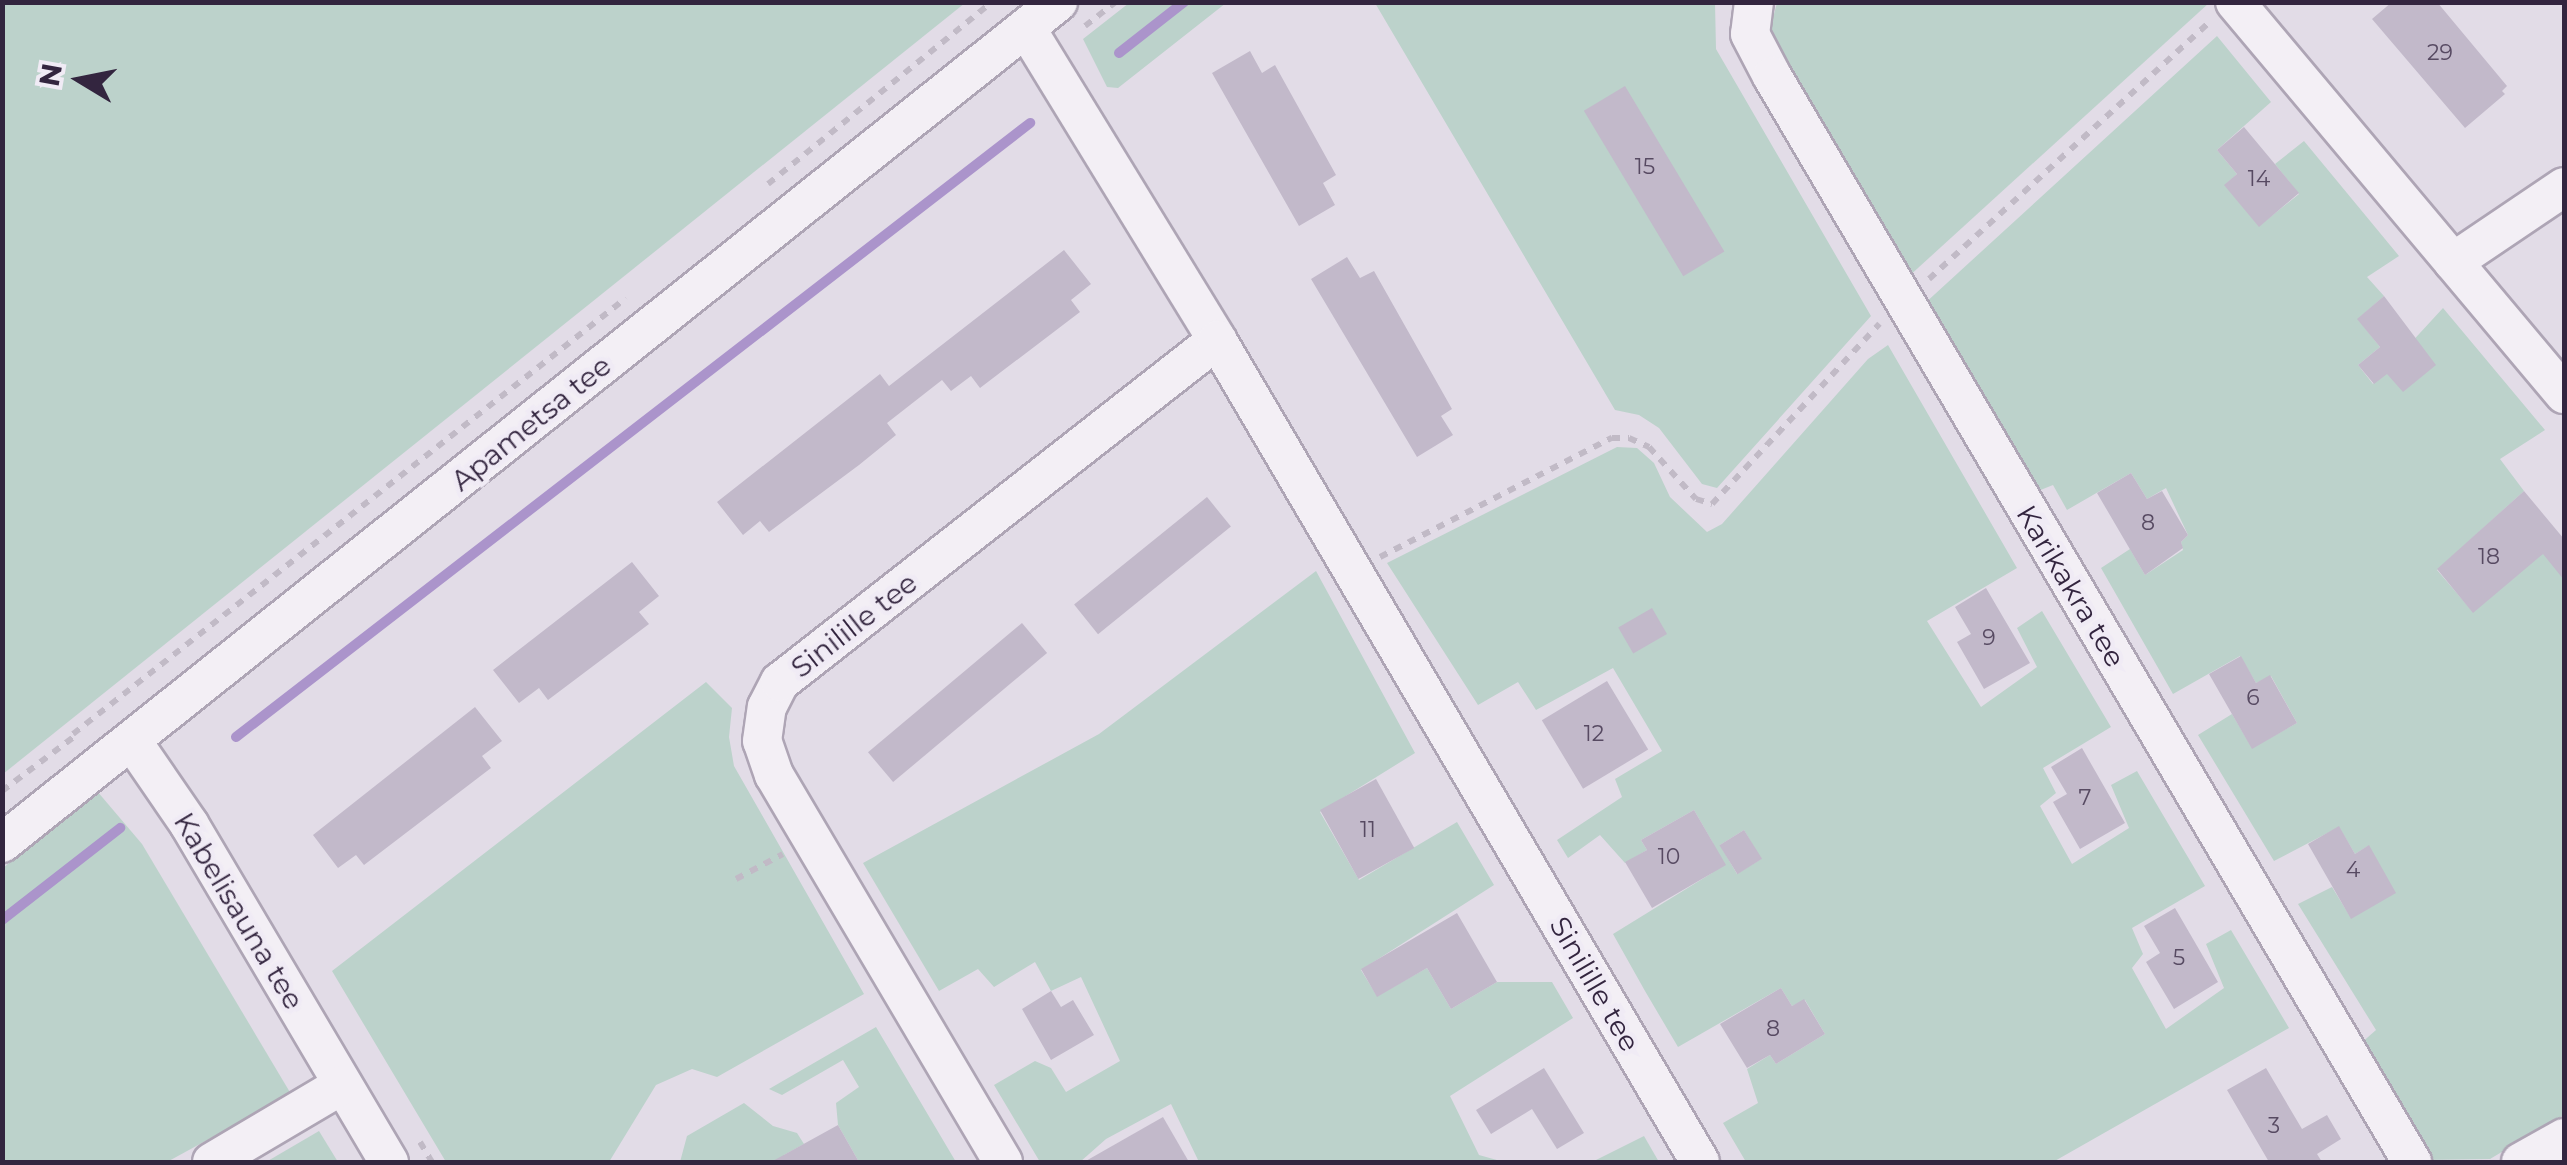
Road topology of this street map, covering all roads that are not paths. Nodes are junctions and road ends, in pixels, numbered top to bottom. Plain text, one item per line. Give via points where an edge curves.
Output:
1 (1058, 2) edge
2 (1754, 2) edge
3 (2226, 9) edge
4 (1026, 28) junction
5 (2564, 187) edge
6 (2453, 262) junction
7 (1217, 340) junction
8 (2564, 394) edge
9 (132, 742) junction
10 (2, 843) edge
11 (342, 1085) junction
12 (2564, 1138) edge
13 (212, 1162) edge
14 (389, 1162) edge
15 (1003, 1162) edge
16 (1700, 1162) edge
17 (2412, 1162) edge
18 (2521, 1162) edge

1 - 4 street, Apametsa tee
2 - 17 street, Karikakra tee via 1750,34
3 - 6 street
4 - 7 street, Sinilille tee
4 - 9 street, Apametsa tee
5 - 6 street
6 - 8 street
7 - 15 street, Sinilille tee via 780,682 767,707 762,740 774,774
7 - 16 street, Sinilille tee
9 - 10 street, Apametsa tee
9 - 11 street, Kabelisauna tee via 189,824
11 - 13 street
11 - 14 street, Kabelisauna tee
12 - 18 street

